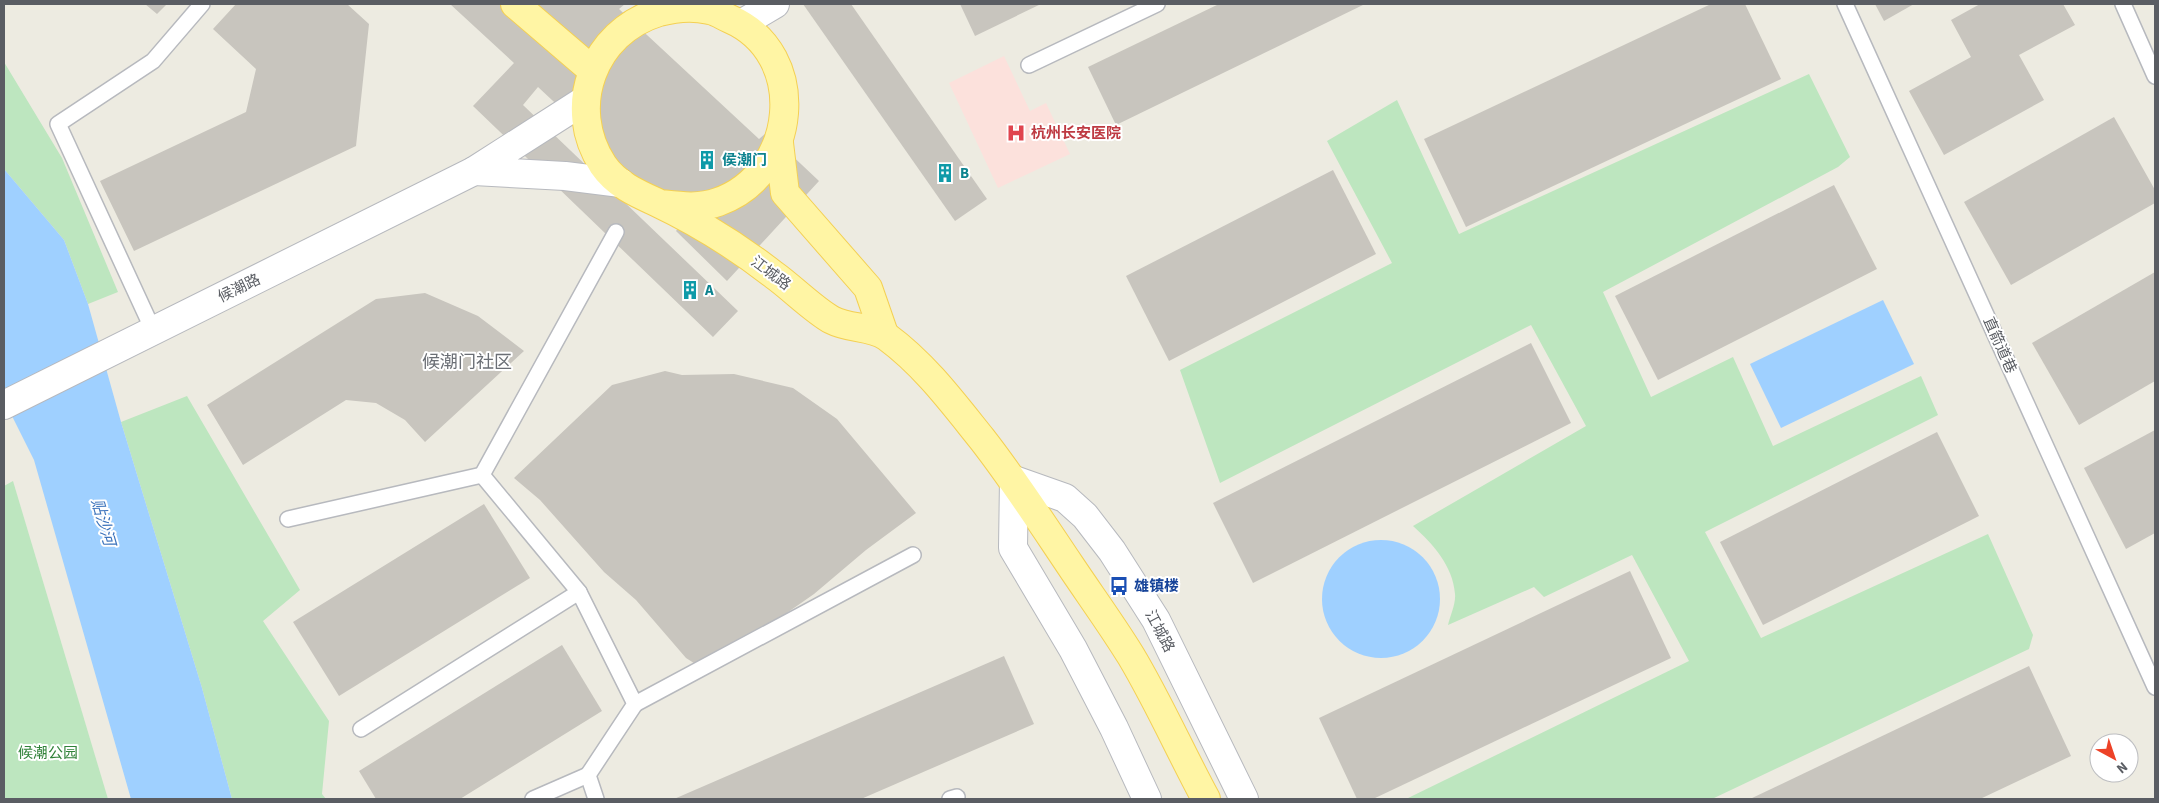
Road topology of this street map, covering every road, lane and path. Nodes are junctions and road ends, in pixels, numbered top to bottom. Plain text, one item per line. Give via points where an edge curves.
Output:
1 (202, 4) edge
2 (515, 4) edge
3 (775, 4) edge
4 (1158, 4) edge
5 (1845, 4) edge
6 (2123, 4) edge
7 (741, 24) junction
8 (1028, 65) dead end
9 (592, 70) junction
10 (2155, 76) edge
11 (585, 100) junction
12 (779, 143) junction
13 (474, 171) junction
14 (621, 183) junction
15 (660, 204) junction
16 (616, 232) dead end
17 (153, 330) junction
18 (884, 334) junction
19 (4, 405) edge
20 (482, 476) junction
21 (1014, 480) junction
22 (288, 519) dead end
23 (913, 555) dead end
24 (579, 592) junction
25 (2155, 687) edge
26 (635, 704) junction
27 (361, 729) dead end
28 (588, 775) junction
29 (533, 799) edge
30 (596, 799) edge
31 (1147, 799) edge
32 (1206, 799) edge
33 (1244, 799) edge

1 - 17 lane via 153,61 58,124
2 - 9 main road
3 - 7 street
4 - 8 lane
5 - 25 lane, 直箭道巷
6 - 10 lane
7 - 9 main road, 江城路 via 701,9 675,8 641,17 614,38
7 - 12 main road, 江城路 via 766,46 781,77 786,110
9 - 11 main road, 江城路
11 - 13 street, 候潮路
11 - 14 main road, 江城路 via 588,135 604,166
12 - 15 main road, 江城路 via 764,168 743,188 718,202 689,207
12 - 18 main road, 江城路 via 785,193 868,288
13 - 14 street, 候潮路
13 - 17 street, 候潮路
14 - 15 main road, 江城路 via 628,190
15 - 18 main road, 江城路 via 730,242 833,320
16 - 20 lane
17 - 19 street, 候潮路
18 - 21 main road, 江城路 via 948,397
20 - 22 lane
20 - 24 lane
21 - 31 street via 1014,548 1114,728
21 - 32 main road, 江城路 via 1132,659
21 - 33 street, 江城路 via 1065,498 1086,516 1112,551 1156,620
23 - 26 lane
24 - 26 lane
24 - 27 lane
26 - 28 lane
28 - 29 lane
28 - 30 lane

